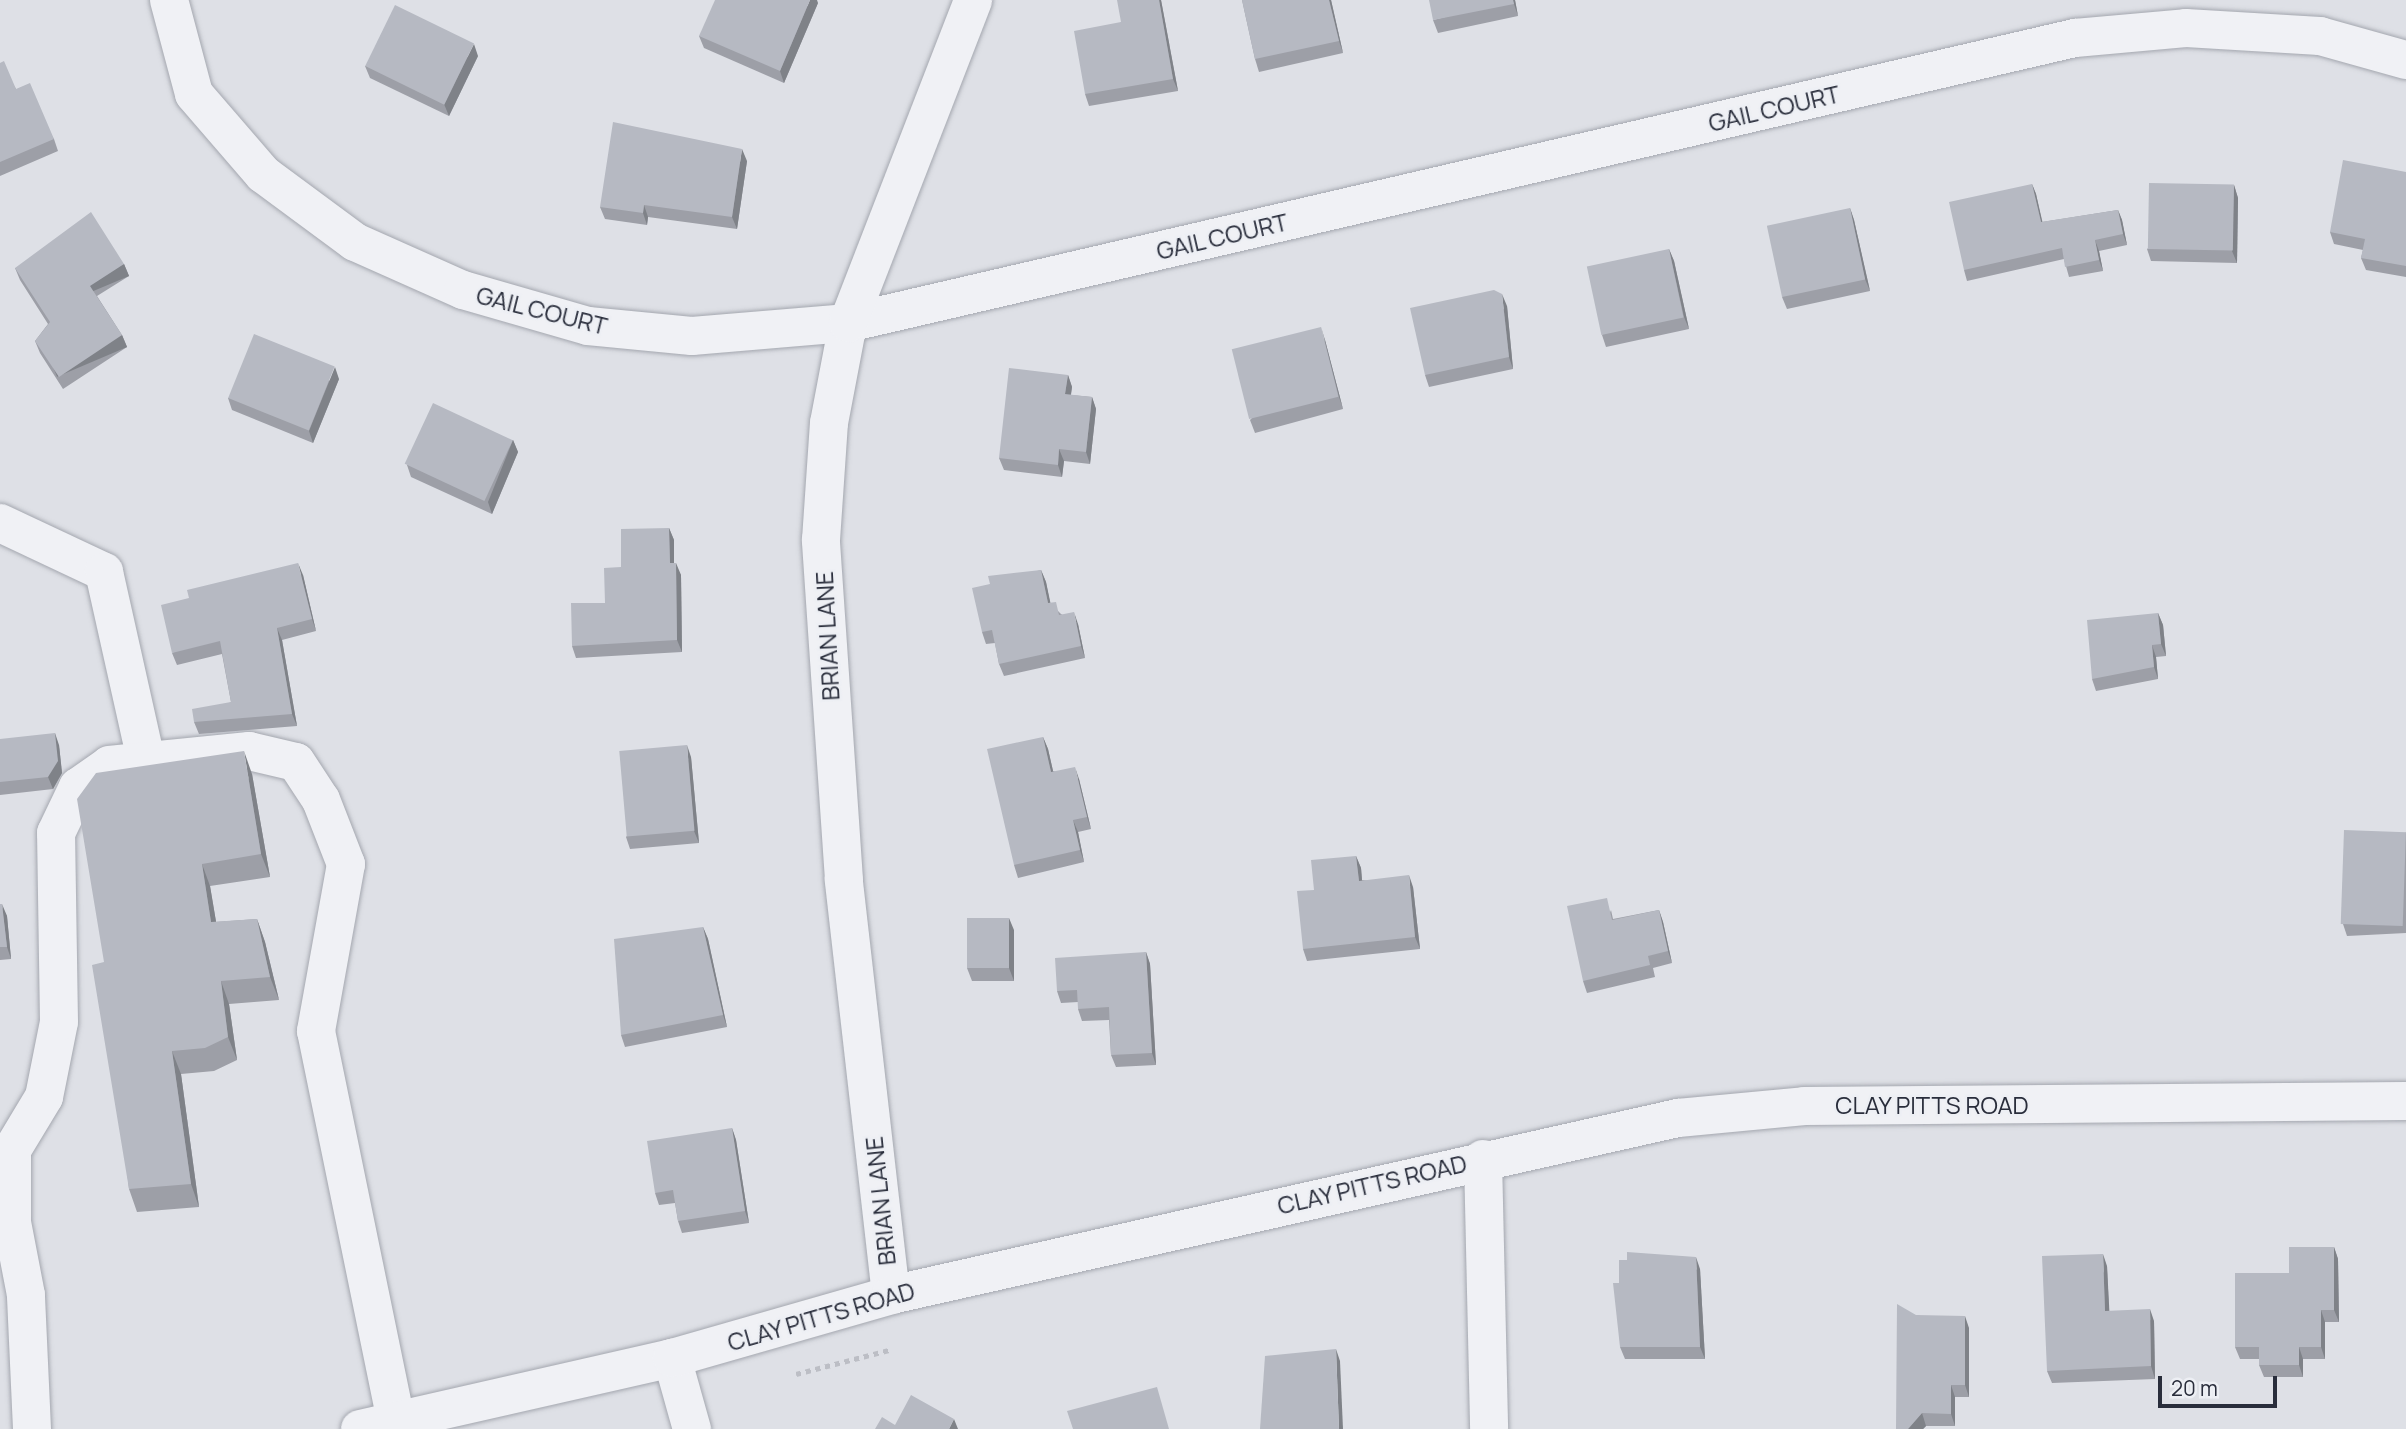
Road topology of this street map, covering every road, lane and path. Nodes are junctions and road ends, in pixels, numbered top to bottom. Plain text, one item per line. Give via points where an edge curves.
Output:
1 (169, 0) edge
2 (973, 0) edge
3 (2406, 60) edge
4 (848, 323) junction
5 (0, 523) edge
6 (146, 760) junction
7 (2406, 1101) edge
8 (1483, 1159) junction
9 (891, 1295) junction
10 (888, 1350) dead end
11 (672, 1358) junction
12 (796, 1374) dead end
13 (378, 1425) edge
14 (32, 1429) edge
15 (692, 1429) edge
16 (1489, 1429) edge

1 - 4 street, GAIL COURT via 194,94 263,174 355,243 463,290 588,326 692,335
2 - 4 street, BRIAN LANE
3 - 4 street, GAIL COURT via 2307,35 2186,28 2075,38
4 - 9 street, BRIAN LANE via 829,423 821,540 844,880
5 - 6 street via 104,572
6 - 13 street via 248,751 296,762 321,800 346,864 316,1031
6 - 14 street via 109,765 78,787 56,833 59,1022 44,1097 12,1150 12,1222 26,1295
7 - 8 street, CLAY PITTS ROAD via 1804,1106 1678,1118
8 - 9 street, CLAY PITTS ROAD
8 - 16 street
9 - 11 street, CLAY PITTS ROAD
10 - 12 path
11 - 13 street, CLAY PITTS ROAD
11 - 15 street

